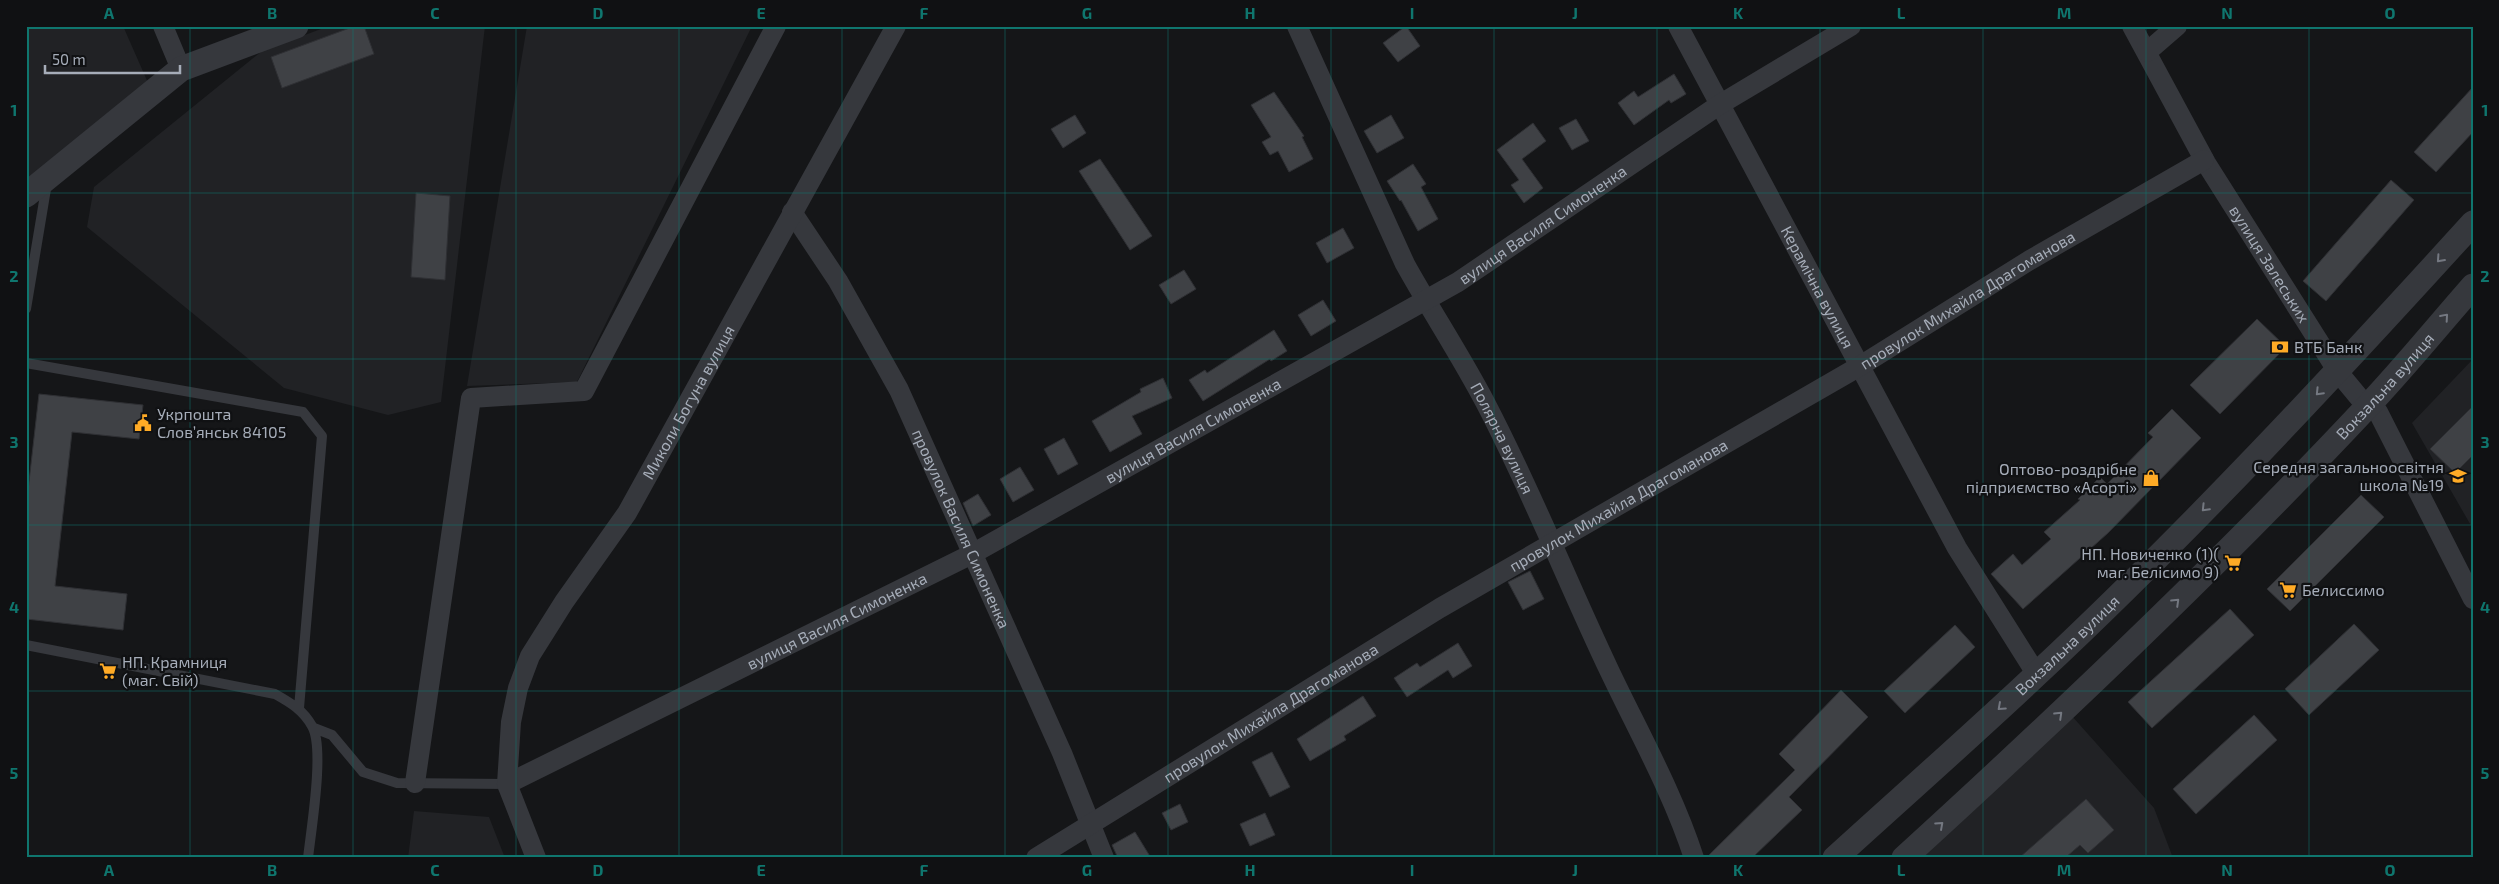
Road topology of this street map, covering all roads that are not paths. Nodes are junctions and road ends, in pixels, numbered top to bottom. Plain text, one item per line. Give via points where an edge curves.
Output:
1 (163, 26) edge
2 (296, 26) edge
3 (776, 26) edge
4 (896, 26) edge
5 (1297, 26) edge
6 (1678, 26) edge
7 (1851, 26) edge
8 (2132, 26) edge
9 (2177, 26) edge
10 (2146, 52) junction
11 (181, 69) junction
12 (1719, 105) junction
13 (2204, 160) junction
14 (48, 178) junction
15 (26, 195) edge
16 (792, 212) junction
17 (2473, 223) edge
18 (2473, 286) edge
19 (1425, 300) junction
20 (26, 309) edge
21 (26, 363) edge
22 (1860, 366) junction
23 (2338, 372) junction
24 (2367, 407) junction
25 (1553, 544) junction
26 (972, 554) junction
27 (2473, 599) edge
28 (26, 646) edge
29 (2036, 674) junction
30 (299, 708) junction
31 (314, 728) junction
32 (415, 783) junction
33 (507, 784) junction
34 (1090, 826) junction
35 (308, 858) edge
36 (536, 858) edge
37 (1036, 858) edge
38 (1104, 858) edge
39 (1694, 858) edge
40 (1835, 858) edge
41 (1904, 858) edge

1 - 11 street
2 - 11 street
3 - 32 street via 584,391 471,398
4 - 16 street, Миколи Богуна вулиця
5 - 19 street, Полярна вулиця via 1380,211
6 - 12 street, Керамічна вулиця
7 - 12 street, вулиця Василя Симоненка
8 - 10 street, вулиця Залеських
9 - 10 street
10 - 13 street, вулиця Залеських
11 - 14 street
12 - 19 street, вулиця Василя Симоненка via 1548,223
12 - 22 street, Керамічна вулиця
13 - 22 street, провулок Михайла Драгоманова via 2030,260
13 - 23 street, вулиця Залеських
14 - 15 street
14 - 20 lane
16 - 26 street, провулок Василя Симоненка via 838,281 899,390
16 - 33 street, Миколи Богуна вулиця via 627,513 530,656 518,688 511,722
17 -> 23 street, Вокзальна вулиця
24 -> 18 street, Вокзальна вулиця
19 - 25 street, Полярна вулиця via 1487,405
19 - 26 street, вулиця Василя Симоненка
21 - 30 lane via 303,412 318,430 322,436
22 - 25 street, провулок Михайла Драгоманова
22 - 29 street, Керамічна вулиця via 1957,548
23 - 24 street, вулиця Залеських
23 -> 29 street, Вокзальна вулиця via 2192,522
24 - 27 street, вулиця Залеських via 2378,412
41 -> 24 street, Вокзальна вулиця via 2034,739 2208,571
25 - 34 street, провулок Михайла Драгоманова via 1440,608
25 - 39 street, Полярна вулиця via 1648,748
26 - 33 street, вулиця Василя Симоненка
26 - 34 street, провулок Василя Симоненка via 1062,753
28 - 30 lane via 275,694
29 -> 40 street, Вокзальна вулиця
30 - 31 lane
31 - 32 lane via 332,735 363,772 397,783
31 - 35 lane via 318,753
32 - 33 lane
33 - 36 street
34 - 37 street, провулок Михайла Драгоманова
34 - 38 street, провулок Василя Симоненка

